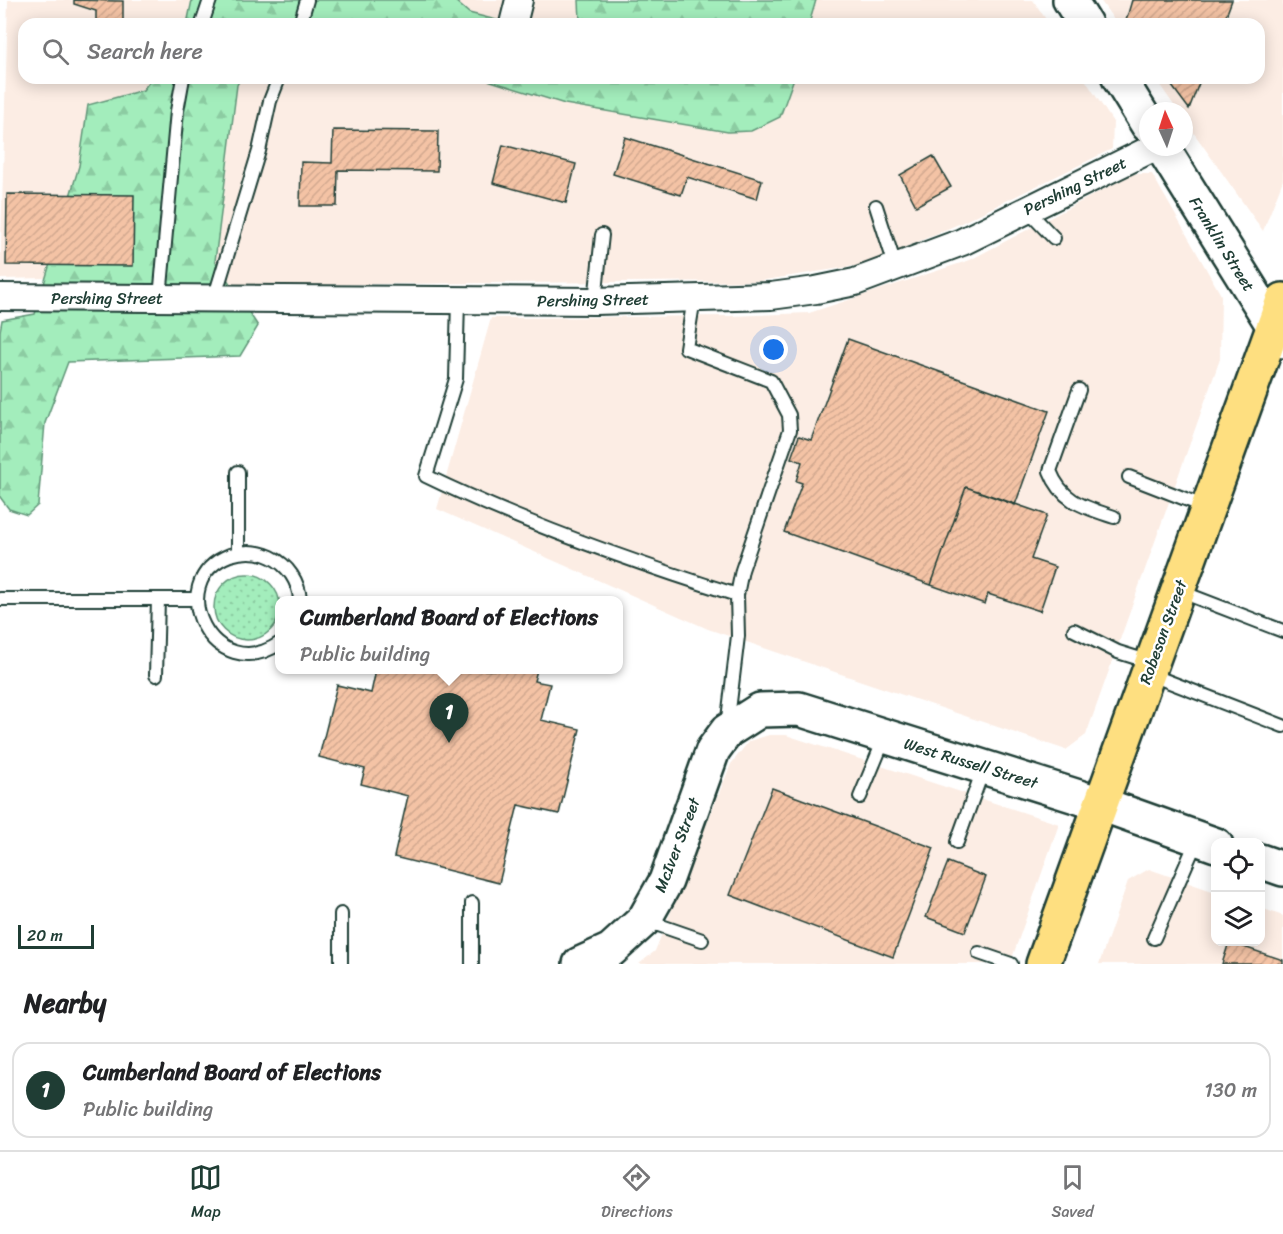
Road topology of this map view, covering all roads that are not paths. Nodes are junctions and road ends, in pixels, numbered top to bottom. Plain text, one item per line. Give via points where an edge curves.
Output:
1 (210, 0) edge
2 (308, 0) edge
3 (519, 0) edge
4 (1070, 0) edge
5 (204, 18) edge
6 (302, 18) edge
7 (514, 18) edge
8 (1081, 18) edge
9 (182, 84) edge
10 (277, 84) edge
11 (1123, 84) edge
12 (1139, 110) edge
13 (1139, 155) edge
14 (1168, 156) edge
15 (876, 206) dead end
16 (1027, 210) junction
17 (602, 235) dead end
18 (1054, 238) dead end
19 (896, 268) junction
20 (0, 297) edge
21 (160, 298) junction
22 (694, 298) junction
23 (214, 299) junction
24 (458, 300) junction
25 (595, 301) junction
26 (1280, 322) edge
27 (1079, 390) dead end
28 (238, 472) dead end
29 (1129, 477) dead end
30 (1208, 507) junction
31 (1114, 517) dead end
32 (238, 553) junction
33 (1178, 590) junction
34 (737, 595) junction
35 (299, 596) edge
36 (0, 599) edge
37 (158, 599) junction
38 (197, 599) junction
39 (1074, 630) dead end
40 (1283, 631) edge
41 (275, 646) edge
42 (1150, 668) junction
43 (156, 675) dead end
44 (1283, 726) edge
45 (727, 731) junction
46 (886, 736) junction
47 (984, 767) junction
48 (860, 797) dead end
49 (1101, 804) junction
50 (957, 842) dead end
51 (1207, 842) edge
52 (1265, 863) edge
53 (1283, 869) edge
54 (472, 903) dead end
55 (341, 914) dead end
56 (644, 920) junction
57 (1154, 938) dead end
58 (702, 940) dead end
59 (979, 952) dead end
60 (341, 964) edge
61 (472, 964) edge
62 (580, 964) edge
63 (1011, 964) edge
64 (1043, 964) edge

1 - 5 lane
2 - 6 lane
3 - 7 street
4 - 8 street
9 - 21 lane
10 - 23 lane
11 - 12 street
13 - 16 street, Pershing Street
14 - 26 street, Franklin Street
15 - 19 lane
16 - 18 lane
16 - 19 street, Pershing Street
17 - 25 lane
19 - 22 street, Pershing Street via 816,290 771,296
20 - 21 street, Pershing Street
21 - 23 street, Pershing Street
22 - 25 street, Pershing Street
22 - 34 lane via 686,348 771,381 789,415 790,430
23 - 24 street, Pershing Street
24 - 25 street, Pershing Street
24 - 34 lane via 456,379 426,476 477,501
26 - 30 main road, Robeson Street
27 - 31 lane via 1050,471 1057,488 1083,506
28 - 32 lane
29 - 30 lane
30 - 33 main road, Robeson Street
32 - 35 lane via 270,556 284,565 294,578
32 - 38 lane via 209,569
33 - 40 lane
33 - 42 main road, Robeson Street
34 - 45 lane via 738,636
36 - 37 lane
37 - 38 lane
37 - 43 lane
38 - 41 lane via 199,617 219,645 235,653 253,654
39 - 42 lane
42 - 44 lane
42 - 49 main road, Robeson Street
45 - 46 street, West Russell Street via 760,710 799,709
45 - 56 street, McIver Street via 713,750 666,881
46 - 47 street, West Russell Street
46 - 48 lane
47 - 49 street, West Russell Street
47 - 50 lane
49 - 51 street, West Russell Street
49 - 64 main road, Robeson Street
51 - 57 lane
52 - 53 street
54 - 61 lane
55 - 60 lane
56 - 58 lane
56 - 62 street, McIver Street via 611,950
59 - 63 lane

